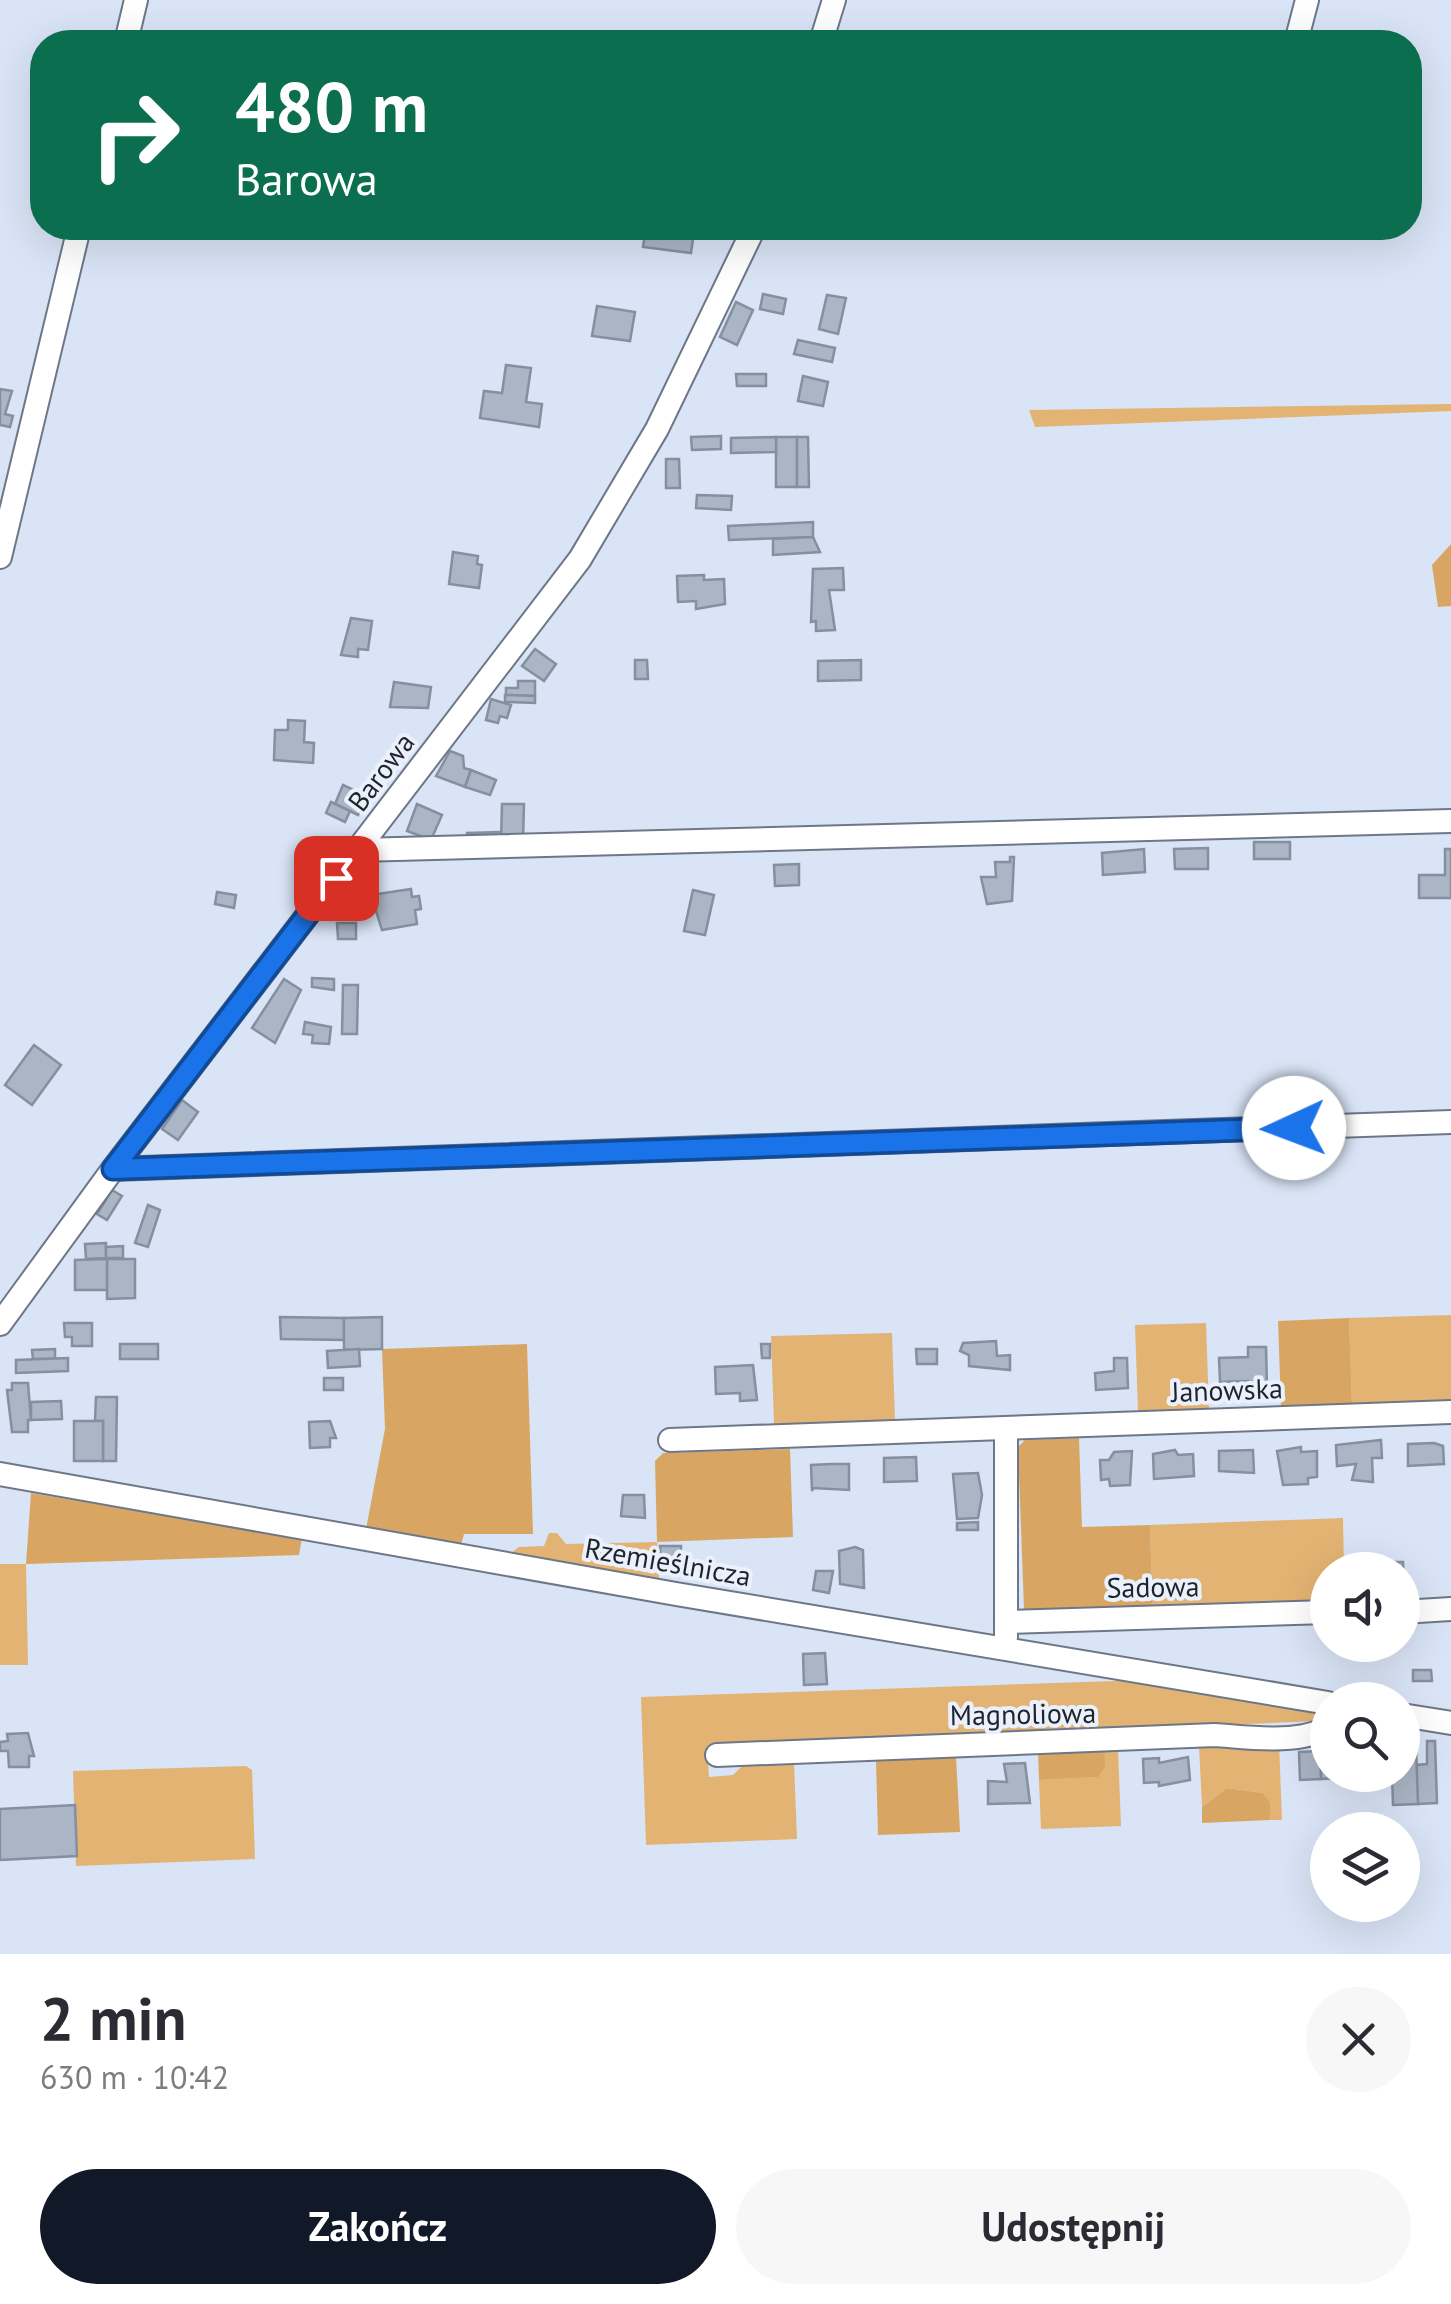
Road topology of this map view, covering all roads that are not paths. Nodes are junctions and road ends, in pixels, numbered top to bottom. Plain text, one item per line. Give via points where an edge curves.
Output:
1 (136, 0) edge
2 (834, 0) edge
3 (1307, 0) edge
4 (129, 30) edge
5 (825, 30) edge
6 (1299, 30) edge
7 (76, 240) edge
8 (747, 240) edge
9 (0, 556) edge
10 (1451, 821) edge
11 (359, 850) junction
12 (1451, 1122) edge
13 (113, 1169) junction
14 (0, 1324) edge
15 (1451, 1412) edge
16 (1006, 1431) junction
17 (670, 1440) dead end
18 (0, 1474) edge
19 (1451, 1609) edge
20 (1420, 1611) edge
21 (1310, 1613) edge
22 (1007, 1622) junction
23 (1006, 1649) junction
24 (1310, 1700) edge
25 (1420, 1718) edge
26 (1451, 1723) edge
27 (1310, 1734) edge
28 (717, 1756) dead end

1 - 4 street
2 - 5 street
3 - 6 street
7 - 9 street
8 - 11 street, Barowa via 657,428 580,559
10 - 11 street
11 - 13 street, Barowa
12 - 13 street
13 - 14 street, Barowa
15 - 16 street, Janowska
16 - 17 street, Janowska
16 - 22 street
18 - 23 street, Rzemieślnicza
19 - 20 street
21 - 22 street, Sadowa
22 - 23 street
23 - 24 street, Rzemieślnicza
25 - 26 street
27 - 28 street, Magnoliowa

